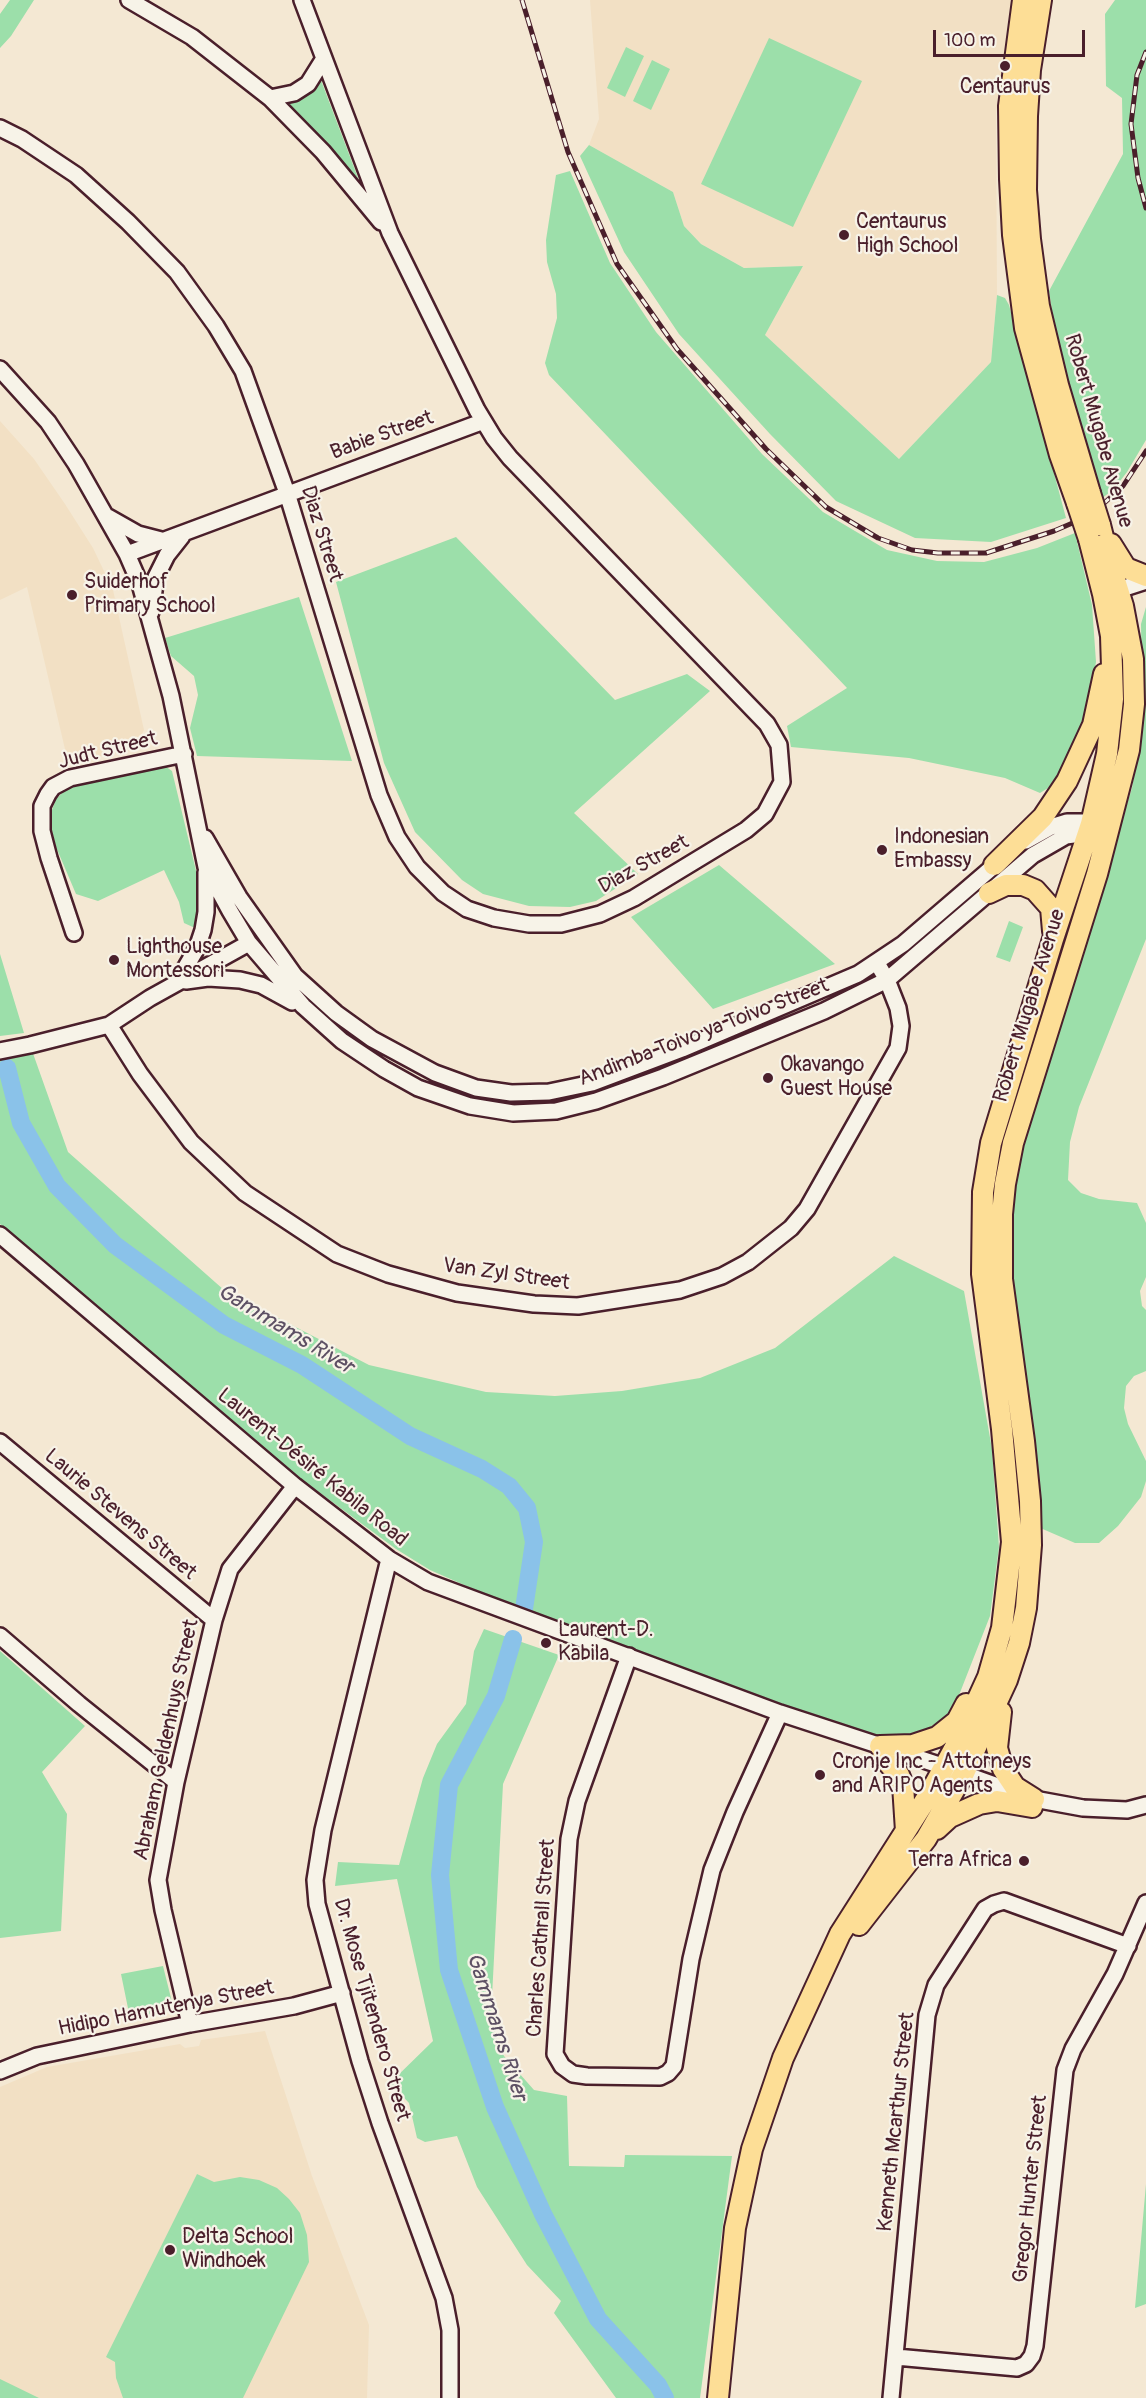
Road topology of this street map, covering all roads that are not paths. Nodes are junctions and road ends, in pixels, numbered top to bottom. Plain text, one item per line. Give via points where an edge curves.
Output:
1 (129, 0) edge
2 (302, 0) edge
3 (1023, 0) edge
4 (1041, 0) edge
5 (323, 60) junction
6 (270, 98) junction
7 (0, 128) edge
8 (390, 233) junction
9 (0, 369) edge
10 (484, 421) junction
11 (287, 493) junction
12 (1083, 498) junction
13 (105, 515) junction
14 (1097, 531) junction
15 (184, 534) junction
16 (165, 541) junction
17 (127, 554) junction
18 (1146, 576) edge
19 (1146, 581) edge
20 (1110, 592) junction
21 (150, 619) junction
22 (1111, 636) junction
23 (184, 754) junction
24 (196, 822) junction
25 (1099, 830) junction
26 (994, 865) junction
27 (206, 867) junction
28 (989, 893) junction
29 (239, 897) junction
30 (74, 933) dead end
31 (1053, 939) junction
32 (249, 943) junction
33 (877, 963) junction
34 (295, 976) junction
35 (887, 980) junction
36 (177, 982) junction
37 (109, 1025) junction
38 (342, 1041) junction
39 (0, 1051) edge
40 (0, 1235) edge
41 (0, 1442) edge
42 (295, 1486) junction
43 (389, 1559) junction
44 (214, 1620) junction
45 (1002, 1628) junction
46 (0, 1636) edge
47 (629, 1656) junction
48 (1007, 1680) junction
49 (780, 1713) junction
50 (882, 1752) junction
51 (943, 1770) junction
52 (962, 1777) junction
53 (176, 1782) junction
54 (1033, 1803) junction
55 (1146, 1805) edge
56 (906, 1831) junction
57 (926, 1839) junction
58 (1146, 1903) edge
59 (1128, 1946) junction
60 (816, 1983) junction
61 (342, 1993) junction
62 (189, 2024) junction
63 (0, 2071) edge
64 (896, 2357) junction
65 (450, 2398) edge
66 (718, 2398) edge
67 (891, 2398) edge

1 - 6 street via 192,37
2 - 5 street, Diaz Street
3 - 12 main road, Robert Mugabe Avenue via 1010,106 1013,235 1025,328 1060,455
4 - 12 main road, Robert Mugabe Avenue via 1027,116 1030,238 1039,306
5 - 6 street via 308,84 294,93
5 - 8 street, Diaz Street
6 - 8 street via 323,152
7 - 11 street, Diaz Street via 76,175 177,272 243,371
8 - 10 street, Diaz Street
9 - 13 street, Andimba Toivo ya Toivo Street via 48,422
10 - 11 street, Babie Street
10 - 11 street, Diaz Street via 510,458 767,724 779,745 782,782 765,814 747,830 600,914 561,924 494,918 467,909 443,893 417,867 397,837 379,795
11 - 15 street, Babie Street
12 - 14 main road, Robert Mugabe Avenue, bridge
13 - 16 street via 129,530
13 - 17 street, Andimba Toivo ya Toivo Street
14 - 18 main road via 1126,568
14 - 20 main road, Robert Mugabe Avenue
15 - 16 street, Babie Street
15 - 21 street via 156,577
16 - 17 street, Babie Street
17 - 21 street, Andimba Toivo ya Toivo Street
19 - 20 street
20 - 22 main road, Robert Mugabe Avenue
20 - 25 main road, Robert Mugabe Avenue via 1129,630 1134,704 1129,750
21 - 23 street, Andimba Toivo ya Toivo Street
22 - 25 main road, Robert Mugabe Avenue via 1112,725
22 - 26 main road via 1097,712 1076,765 1043,817
23 - 24 street, Andimba Toivo ya Toivo Street
23 - 30 street, Judt Street via 70,778 48,794 42,806 42,831
24 - 27 street, Andimba Toivo ya Toivo Street
24 - 29 street, Andimba Toivo ya Toivo Street
25 - 26 street, Andimba Toivo ya Toivo Street via 1067,822 1051,827
25 - 28 street, Andimba Toivo ya Toivo Street via 1054,842
25 - 31 main road, Robert Mugabe Avenue
25 - 48 main road, Robert Mugabe Avenue via 1093,884 1013,1143 1005,1184 1002,1279 1024,1441 1031,1545 1026,1608
26 - 33 street, Andimba Toivo ya Toivo Street
27 - 32 street, Andimba Toivo ya Toivo Street
27 - 36 street via 203,930
28 - 31 main road via 1006,885 1035,890 1051,908
28 - 35 street, Andimba Toivo ya Toivo Street
29 - 32 street, Andimba Toivo ya Toivo Street via 250,927
29 - 34 street, Andimba Toivo ya Toivo Street
31 - 45 main road, Robert Mugabe Avenue via 991,1143 983,1192 982,1274 1012,1542
32 - 34 street, Andimba Toivo ya Toivo Street via 263,947
32 - 36 street
32 - 38 street, Andimba Toivo ya Toivo Street via 303,1006
33 - 34 street, Andimba Toivo ya Toivo Street via 821,991 592,1083 549,1092 511,1093 476,1088 424,1067 372,1039
33 - 35 street, Van Zyl Street
35 - 37 street, Van Zyl Street via 901,1026 898,1048 807,1209 791,1228 748,1262 722,1276 680,1290 578,1306 457,1293 388,1274 337,1254 245,1193 190,1142
35 - 38 street, Andimba Toivo ya Toivo Street via 824,1011 663,1077 556,1111 513,1113 443,1098 384,1069
36 - 37 street
36 - 38 street via 208,978 261,985 281,994
37 - 39 street
40 - 42 street, Laurent-Désiré Kabila Road
41 - 44 street, Laurie Stevens Street
42 - 43 street, Laurent-Désiré Kabila Road
42 - 44 street, Abraham Geldenhuys Street via 230,1569
43 - 47 street, Laurent-Désiré Kabila Road via 428,1582
43 - 61 street, Dr. Mose Tjitendero Street via 323,1830 315,1880 317,1904
44 - 53 street, Abraham Geldenhuys Street
45 - 50 main road via 957,1720 931,1739
45 - 51 main road, Robert Mugabe Avenue via 980,1698
46 - 53 street
47 - 49 street, Laurent-Désiré Kabila Road
47 - 49 street, Charles Cathrall Street via 577,1801 569,1839 555,2054 573,2074 660,2077 674,2066 691,1959 712,1870
48 - 52 main road, Robert Mugabe Avenue
48 - 54 main road via 998,1725 999,1759 1014,1787
49 - 50 street, Laurent-Désiré Kabila Road via 832,1728
50 - 51 street, Laurent-Désiré Kabila Road
50 - 56 main road via 903,1785
51 - 52 street, Laurent-Désiré Kabila Road
51 - 56 main road, Robert Mugabe Avenue
52 - 54 street, Laurent-Désiré Kabila Road
52 - 57 main road, Robert Mugabe Avenue
53 - 62 street, Abraham Geldenhuys Street via 158,1891
54 - 55 street, Laurent-Désiré Kabila Road via 1127,1810
54 - 57 main road via 979,1804 950,1817
56 - 60 main road, Robert Mugabe Avenue via 840,1934
57 - 60 main road, Robert Mugabe Avenue
58 - 59 street, Gregor Hunter Street
59 - 64 street, Gregor Hunter Street via 1065,2070 1032,2356 1017,2368
59 - 64 street, Kenneth Mcarthur Street via 1004,1901 985,1909 936,1985 927,2015
60 - 66 main road, Robert Mugabe Avenue via 783,2058 752,2149 735,2228
61 - 62 street, Hidipo Hamutenya Street via 294,2006
61 - 65 street, Dr. Mose Tjitendero Street via 380,2123 444,2298 450,2330
62 - 63 street, Hidipo Hamutenya Street via 37,2056
64 - 67 street, Kenneth Mcarthur Street

